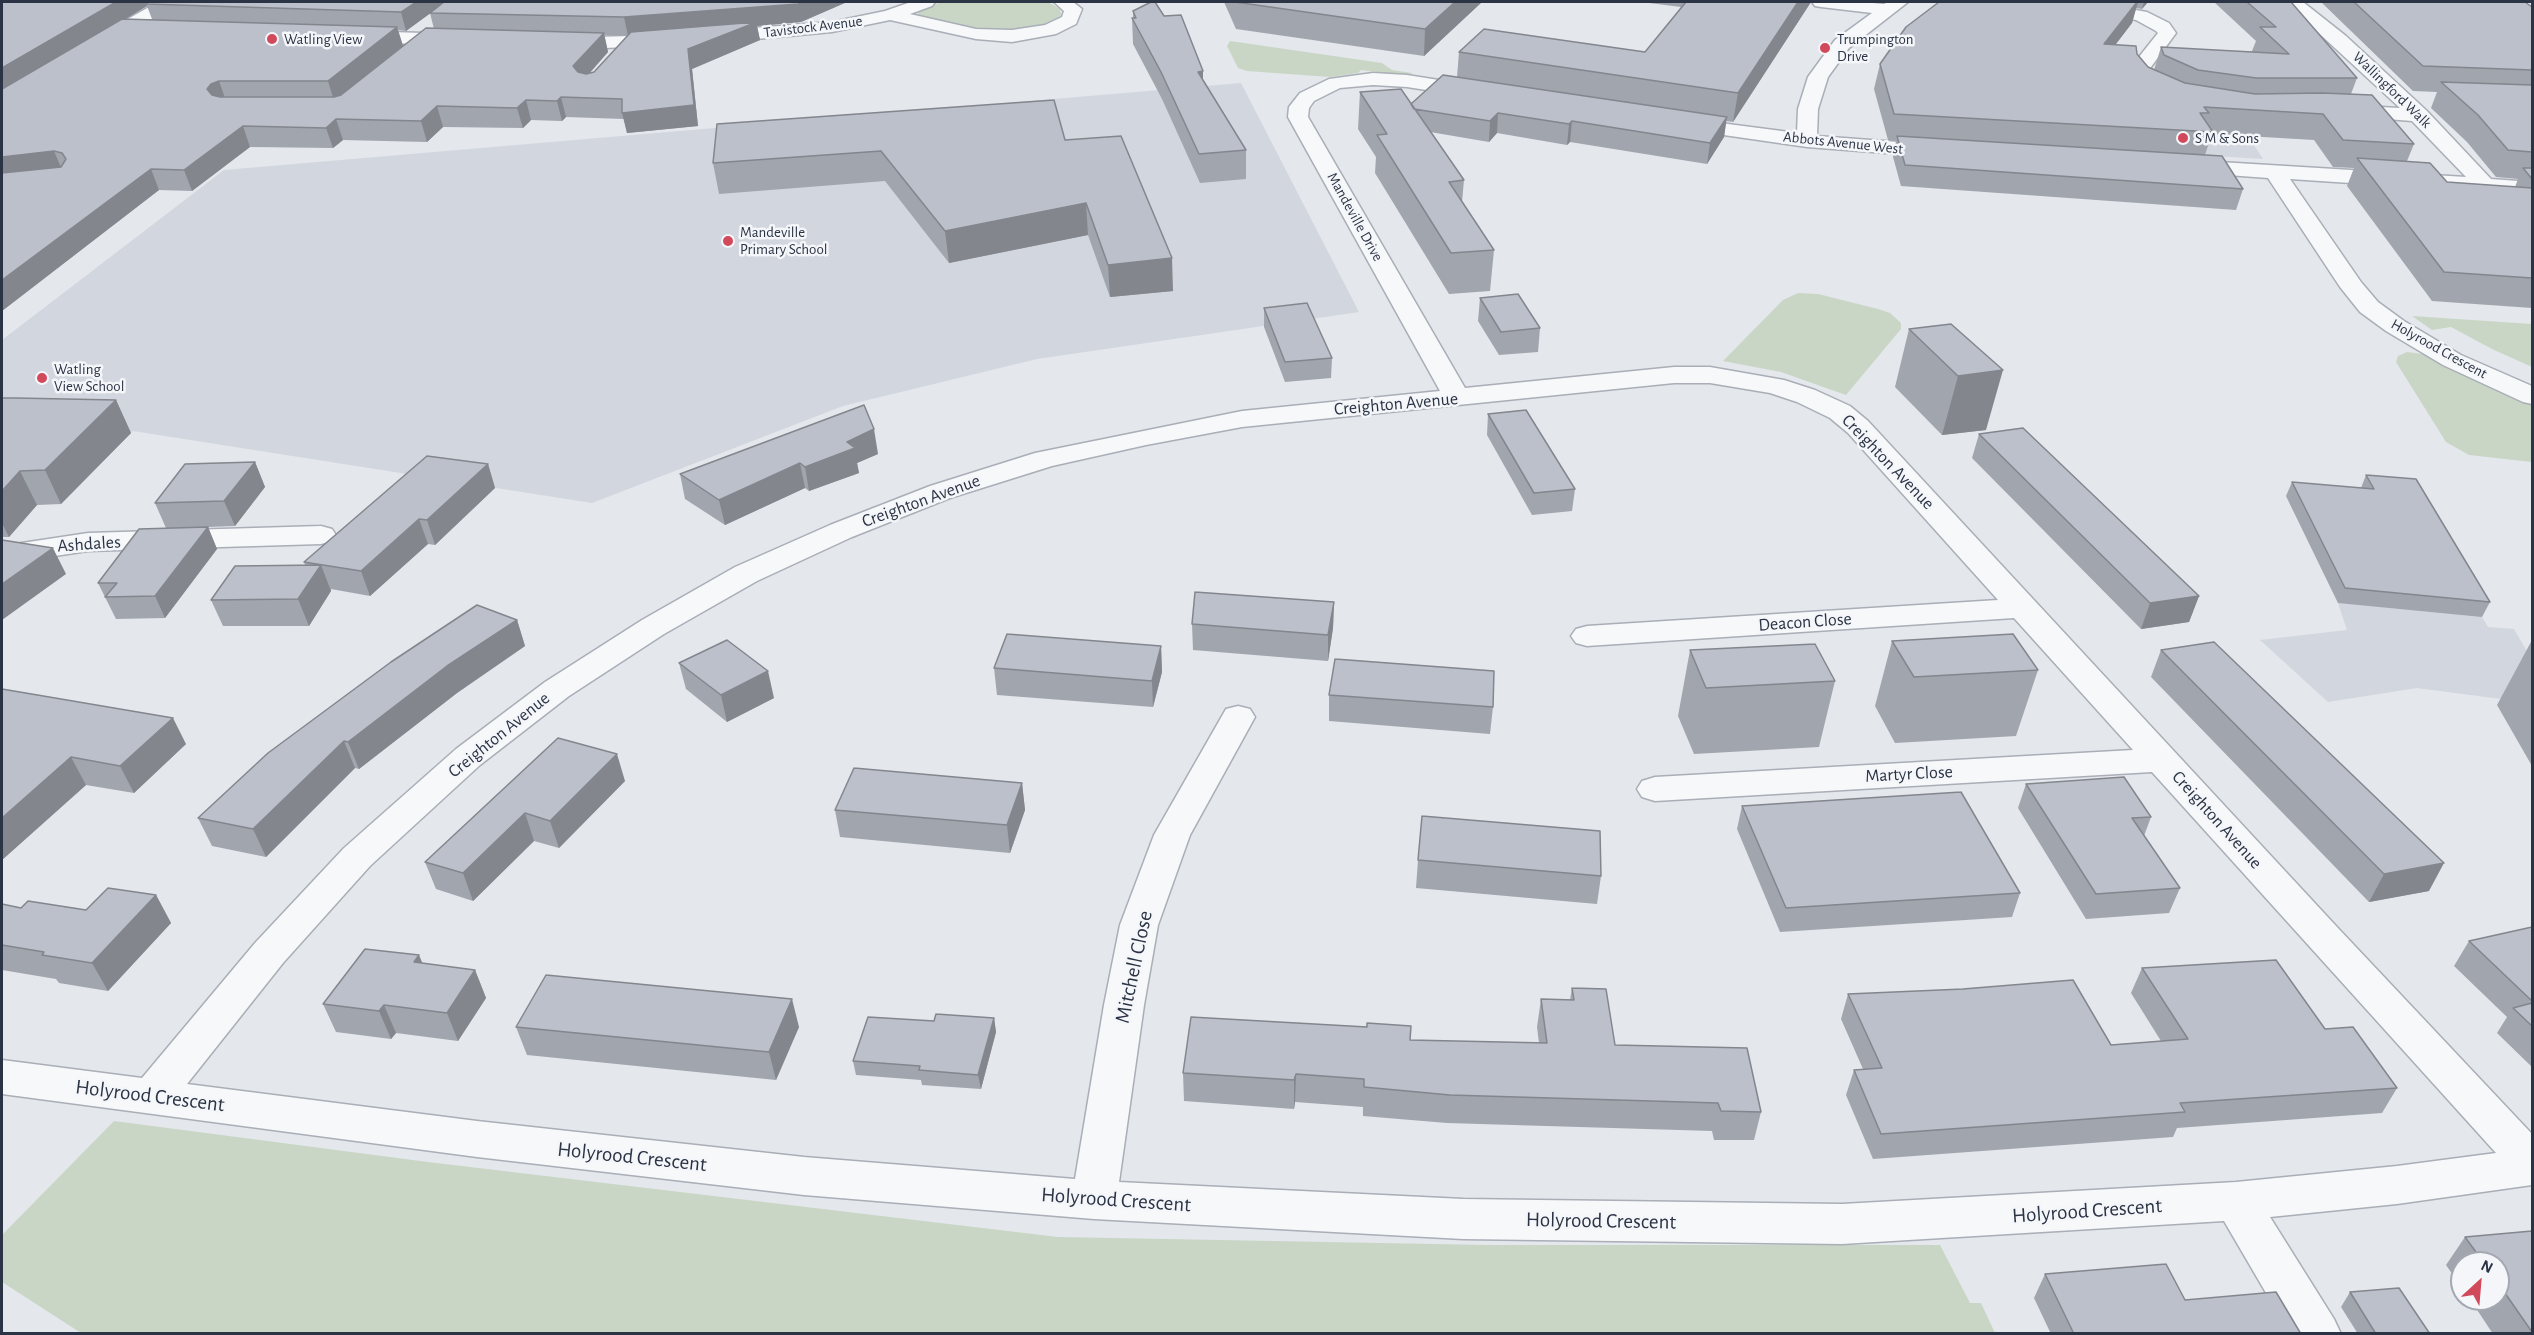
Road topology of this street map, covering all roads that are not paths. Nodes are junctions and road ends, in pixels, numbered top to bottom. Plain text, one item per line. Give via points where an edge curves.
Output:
1 (170, 2) edge
2 (926, 2) edge
3 (1062, 2) edge
4 (1821, 2) edge
5 (2294, 2) edge
6 (1893, 6) edge
7 (2086, 7) edge
8 (890, 15) junction
9 (435, 20) edge
10 (124, 29) junction
11 (158, 30) edge
12 (341, 37) edge
13 (419, 39) junction
14 (475, 41) edge
15 (546, 43) edge
16 (627, 44) junction
17 (87, 51) edge
18 (401, 60) edge
19 (612, 61) edge
20 (1497, 95) edge
21 (2184, 102) edge
22 (2423, 108) junction
23 (2325, 111) edge
24 (1668, 121) edge
25 (1807, 141) junction
26 (1953, 152) edge
27 (2167, 165) edge
28 (2274, 171) junction
29 (2485, 185) junction
30 (2532, 188) edge
31 (2532, 396) edge
32 (1458, 398) junction
33 (321, 535) dead end
34 (2, 555) edge
35 (2024, 608) junction
36 (1587, 636) dead end
37 (1238, 717) dead end
38 (2163, 760) junction
39 (1655, 789) dead end
40 (2, 1077) edge
41 (152, 1096) junction
42 (2532, 1165) edge
43 (1094, 1200) junction
44 (2236, 1201) junction
45 (2317, 1334) edge

1 - 10 street
2 - 8 street, Tavistock Avenue
3 - 8 street, Tavistock Avenue via 1073,9 1070,20 1050,30 1012,36 976,34
4 - 6 street
5 - 22 street, Wallingford Walk via 2403,99
6 - 25 street via 1842,44 1818,78 1808,109
7 - 21 street via 2141,16 2163,27 2167,33 2141,67 2141,77 2148,86
8 - 16 street, Tavistock Avenue via 832,27
9 - 13 street
10 - 11 street
10 - 17 street
12 - 13 street
13 - 14 street
13 - 18 street
15 - 16 street, Tavistock Avenue
16 - 19 street
20 - 32 street, Mandeville Drive via 1373,79 1336,82 1307,97 1299,107 1298,117
22 - 23 street
22 - 29 street, Wallingford Walk
24 - 25 street, Abbots Avenue West
25 - 26 street, Abbots Avenue West
27 - 28 street
28 - 29 street
28 - 31 street, Holyrood Crescent via 2369,307 2452,360
29 - 30 street
32 - 35 street, Creighton Avenue via 1674,375 1742,379 1806,396 1840,412 1858,427
32 - 41 street, Creighton Avenue via 1242,419 1045,459 940,492 747,574 653,627 556,689 468,757 357,857 269,952
33 - 34 street, Ashdales via 88,542
35 - 36 street, Deacon Close
35 - 38 street, Creighton Avenue
37 - 43 street, Mitchell Close via 1172,835 1139,925
38 - 39 street, Martyr Close
38 - 42 street, Creighton Avenue
40 - 41 street, Holyrood Crescent
41 - 43 street, Holyrood Crescent via 769,1172
42 - 44 street, Holyrood Crescent via 2397,1185
43 - 44 street, Holyrood Crescent via 1463,1218 1842,1224
44 - 45 street

